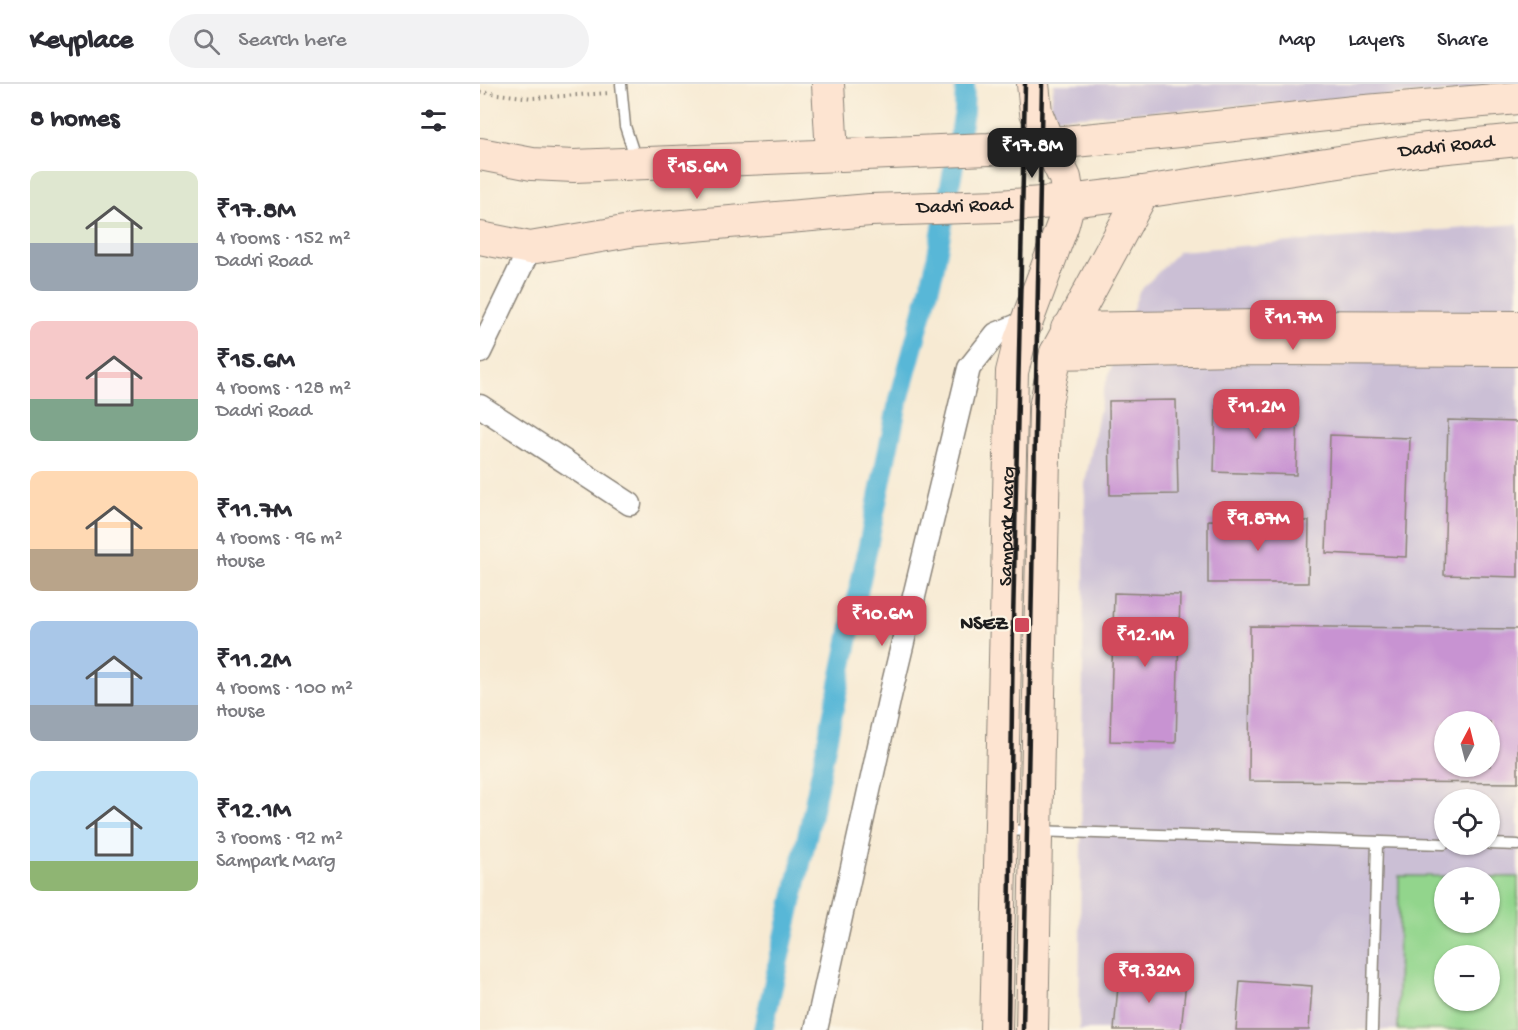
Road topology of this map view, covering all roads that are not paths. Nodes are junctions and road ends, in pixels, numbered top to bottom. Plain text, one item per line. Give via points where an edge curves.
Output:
1 (828, 84) edge
2 (1033, 84) edge
3 (622, 88) edge
4 (1518, 98) edge
5 (1518, 140) edge
6 (1048, 143) junction
7 (480, 154) edge
8 (832, 154) junction
9 (637, 163) junction
10 (1143, 192) junction
11 (1069, 201) junction
12 (480, 238) edge
13 (530, 248) junction
14 (1028, 321) junction
15 (1518, 327) edge
16 (1061, 341) junction
17 (1518, 350) edge
18 (480, 352) edge
19 (480, 406) edge
20 (630, 504) dead end
21 (1001, 830) junction
22 (1037, 830) junction
23 (1377, 843) junction
24 (1434, 844) edge
25 (1500, 844) edge
26 (1518, 844) edge
27 (816, 1030) edge
28 (996, 1030) edge
29 (1032, 1030) edge
30 (1372, 1030) edge

1 - 8 street
2 - 6 street, Sampark Marg via 1036,112
3 - 9 lane via 625,126
4 - 6 street
5 - 10 street, Dadri Road via 1418,150
6 - 8 street
6 - 11 street, Sampark Marg via 1065,178
7 - 9 street via 532,164
8 - 9 street
10 - 11 street, Dadri Road
10 - 16 street, Sampark Marg
11 - 13 street, Dadri Road via 870,210 636,230
11 - 14 street, Sampark Marg
12 - 13 street, Dadri Road
13 - 18 street
14 - 21 street, Sampark Marg via 1012,372
14 - 27 street via 996,334 969,368 890,696
15 - 16 street via 1261,326
16 - 17 street via 1246,349
16 - 22 street, Sampark Marg via 1045,408
19 - 20 street
21 - 22 lane
21 - 28 street, Sampark Marg
22 - 23 lane
22 - 29 street, Sampark Marg
23 - 24 lane
23 - 30 lane
25 - 26 lane

